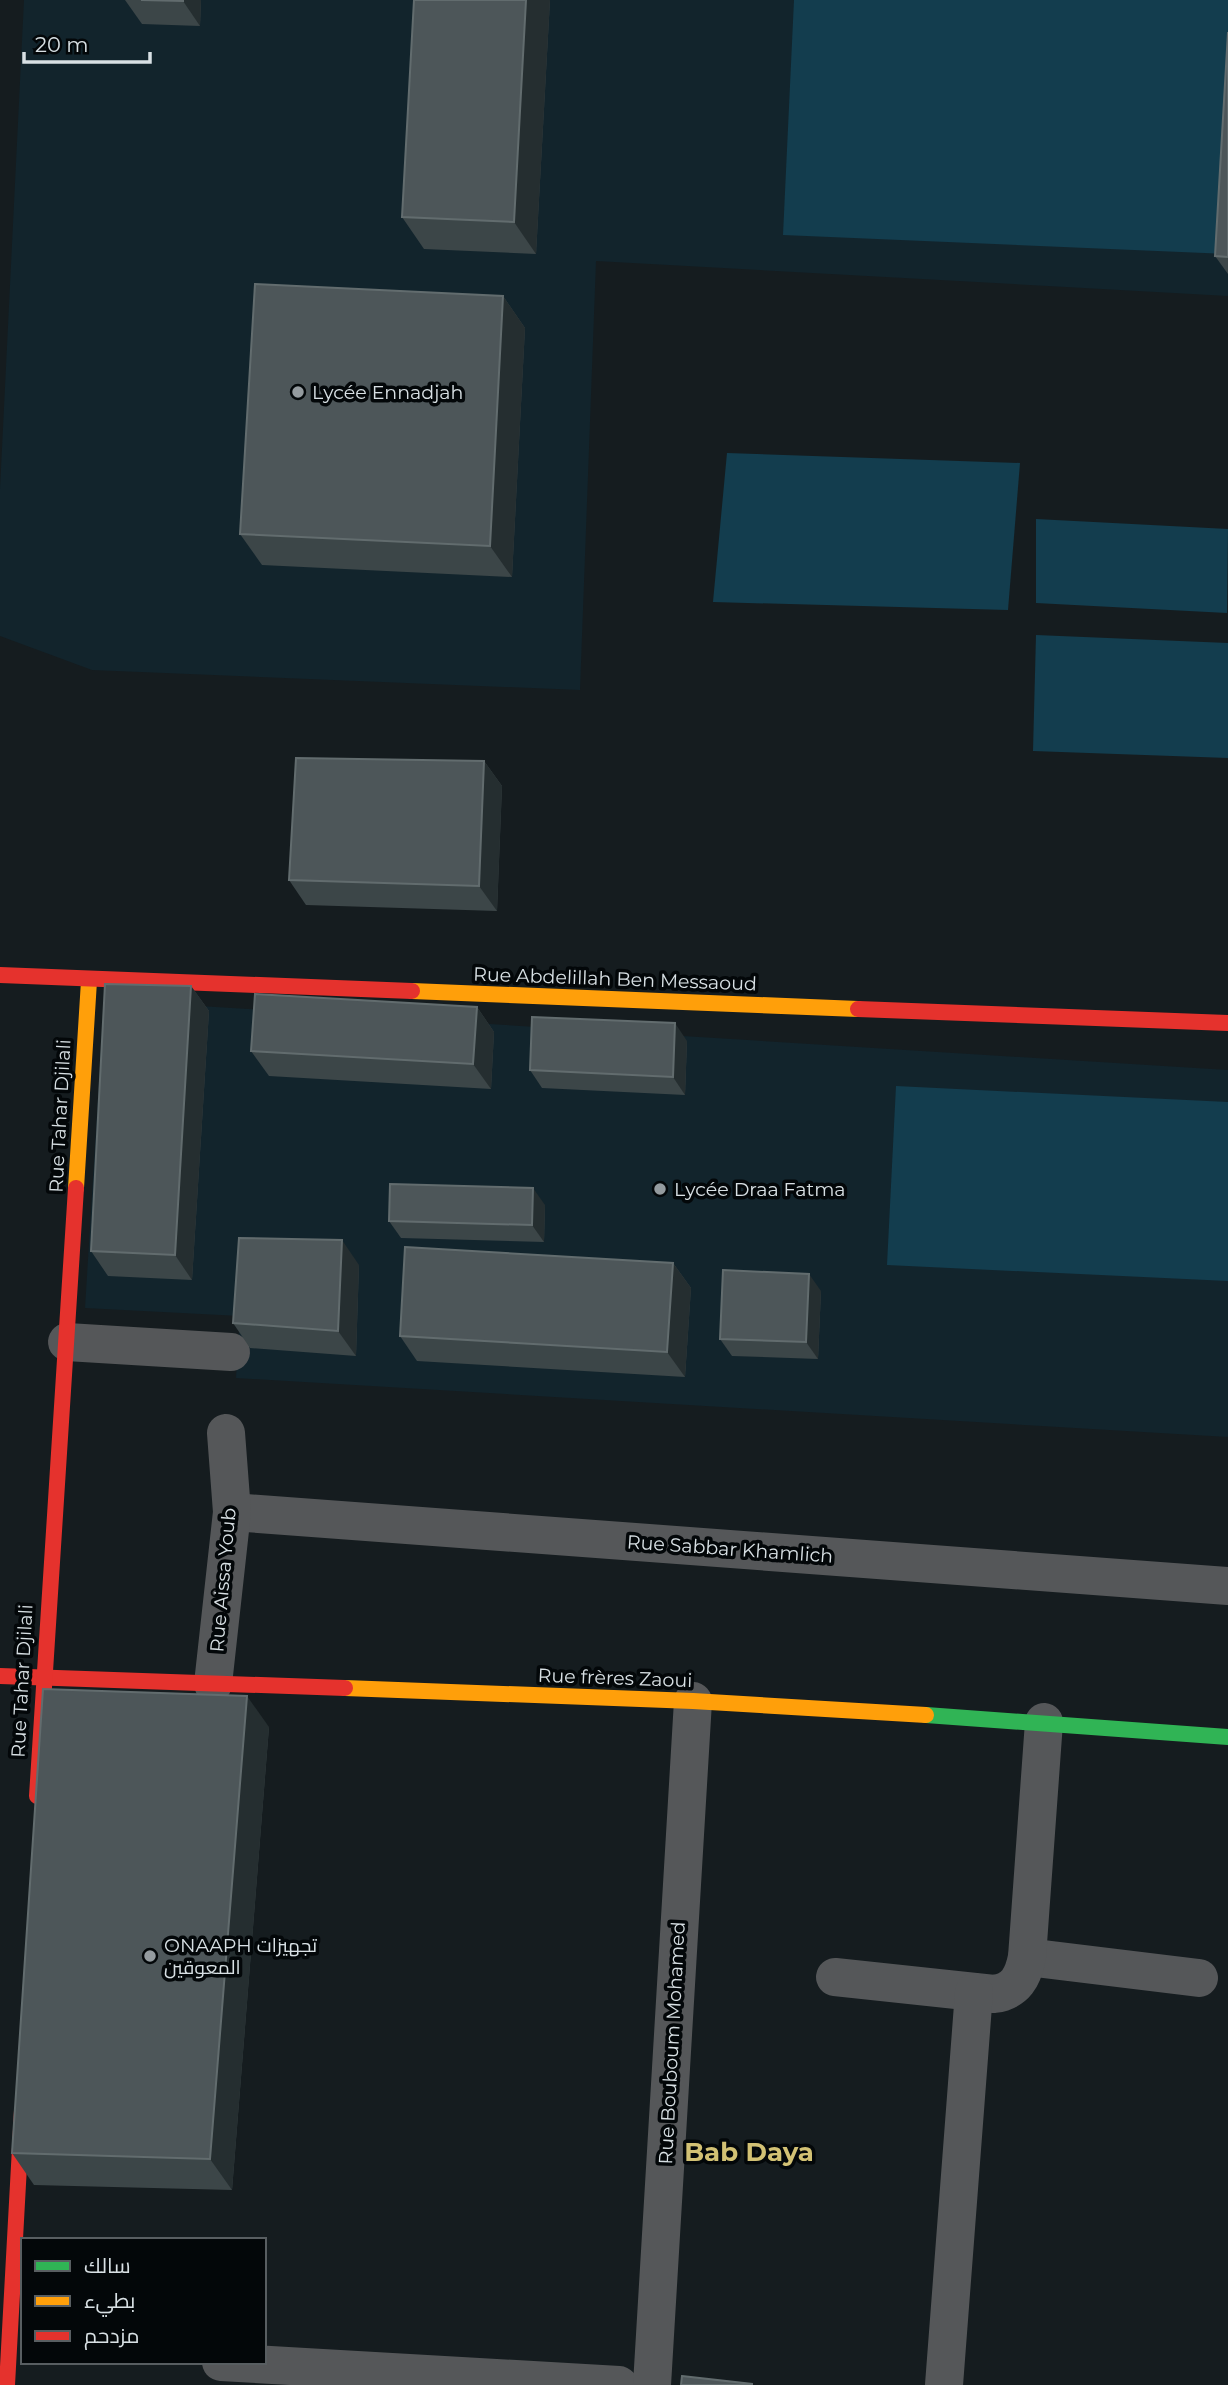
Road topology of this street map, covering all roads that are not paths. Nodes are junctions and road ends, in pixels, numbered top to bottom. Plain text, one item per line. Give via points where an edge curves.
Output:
1 (0, 975) edge
2 (89, 981) junction
3 (1228, 1023) edge
4 (67, 1342) junction
5 (231, 1352) edge
6 (226, 1433) dead end
7 (232, 1512) junction
8 (1228, 1586) edge
9 (0, 1676) edge
10 (42, 1679) junction
11 (213, 1684) junction
12 (693, 1701) junction
13 (1044, 1722) junction
14 (1228, 1737) edge
15 (36, 1816) edge
16 (1027, 1957) junction
17 (835, 1977) dead end
18 (1199, 1978) dead end
19 (974, 1992) junction
20 (23, 2090) edge
21 (10, 2359) edge
22 (256, 2364) edge
23 (619, 2385) edge
24 (652, 2385) edge
25 (944, 2385) edge

1 - 2 street, Rue Abdelillah Ben Messaoud
2 - 3 street, Rue Abdelillah Ben Messaoud
2 - 4 street, Rue Tahar Djilali
4 - 5 street
4 - 10 street, Rue Tahar Djilali
6 - 7 street, Rue Aissa Youb
7 - 8 street, Rue Sabbar Khamlich
7 - 11 street, Rue Aissa Youb
9 - 10 street, Rue frères Zaoui
10 - 11 street, Rue frères Zaoui
10 - 15 street, Rue Tahar Djilali
11 - 12 street, Rue frères Zaoui
12 - 13 street, Rue frères Zaoui
12 - 24 street, Rue Bouboum Mohamed
13 - 14 street, Rue frères Zaoui
13 - 16 street
16 - 18 street
16 - 19 street via 1019,1982 1010,1989 994,1994
17 - 19 street
19 - 25 street
20 - 21 street
22 - 23 street

